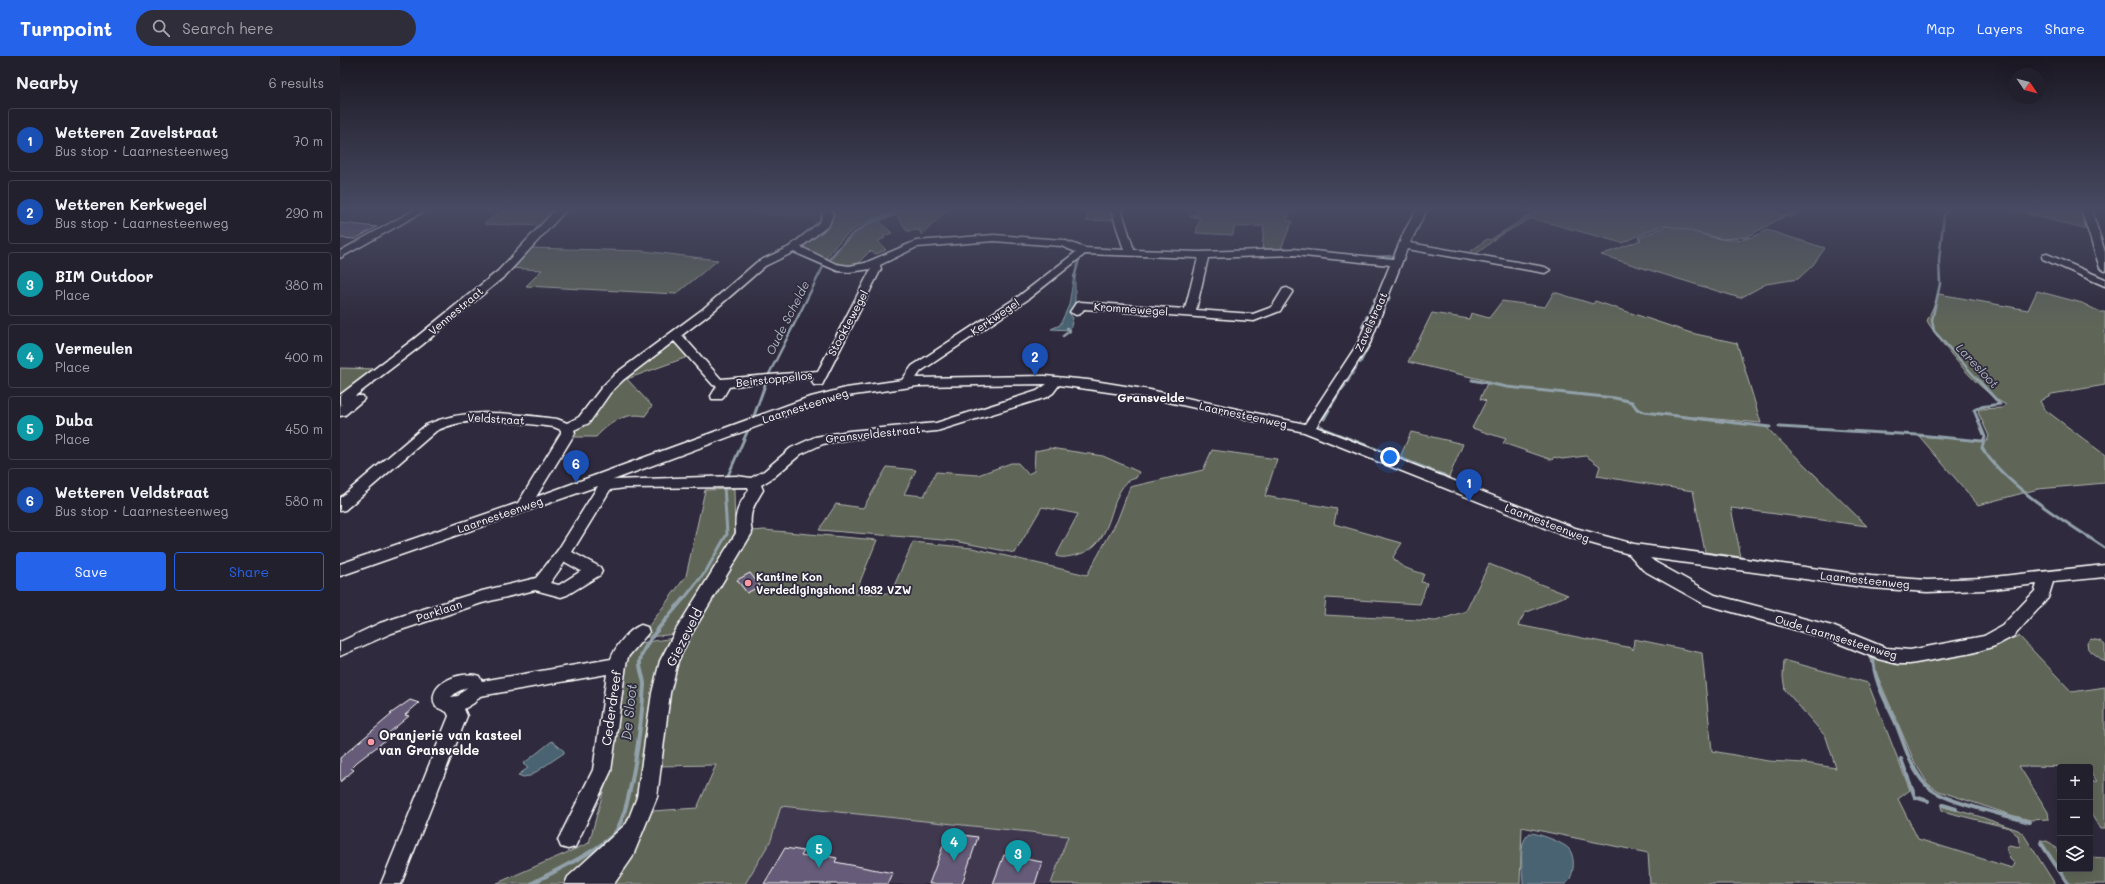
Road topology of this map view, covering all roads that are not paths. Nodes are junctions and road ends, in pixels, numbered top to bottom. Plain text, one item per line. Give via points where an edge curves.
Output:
1 (353, 248) edge
2 (526, 248) edge
3 (904, 248) edge
4 (1074, 248) edge
5 (1128, 248) edge
6 (1403, 248) edge
7 (1419, 248) edge
8 (2098, 248) edge
9 (793, 249) joint
10 (1083, 251) junction
11 (1130, 254) junction
12 (1204, 254) junction
13 (340, 255) edge
14 (2047, 257) dead end
15 (1397, 262) junction
16 (874, 263) junction
17 (2105, 269) edge
18 (1545, 270) dead end
19 (2103, 282) edge
20 (1287, 291) dead end
21 (1076, 312) dead end
22 (1190, 314) junction
23 (675, 335) junction
24 (820, 378) joint
25 (1055, 381) junction
26 (907, 383) junction
27 (725, 384) junction
28 (355, 390) junction
29 (717, 396) dead end
30 (340, 401) edge
31 (340, 412) edge
32 (567, 428) junction
33 (1308, 429) junction
34 (604, 483) junction
35 (753, 483) junction
36 (340, 506) edge
37 (523, 506) junction
38 (1634, 550) junction
39 (563, 554) junction
40 (340, 570) edge
41 (2105, 571) edge
42 (2045, 577) junction
43 (541, 583) junction
44 (641, 632) dead end
45 (340, 649) edge
46 (617, 664) junction
47 (635, 829) junction
48 (568, 840) dead end
49 (391, 884) edge
50 (575, 884) edge
51 (601, 884) edge

1 - 13 street
2 - 28 street, Vennestraat via 502,273 424,338
3 - 16 street
4 - 10 street
5 - 11 street
6 - 15 street, Zavelstraat
7 - 18 street
8 - 17 street
9 - 16 street via 804,250 839,268 848,269
9 - 23 street via 761,264 734,289
10 - 11 street
10 - 26 street, Kerkwegel via 1023,298 916,369
11 - 12 street
12 - 15 street via 1294,252
12 - 22 street
14 - 19 street
15 - 33 street, Zavelstraat via 1364,342
16 - 24 street, Stooktewegel via 876,269
17 - 19 street
20 - 22 street, Krommewegel via 1276,309 1254,318
21 - 22 street, Krommewegel via 1080,305
23 - 27 street, Beirstoppellos via 717,382
23 - 32 street via 635,364 606,390 584,420
24 - 27 street, Beirstoppellos via 767,377
25 - 26 street, Laarnesteenweg via 946,380
25 - 33 street, Laarnesteenweg via 1094,384 1144,393
25 - 35 street, Gransveldestraat via 1049,390 1042,394 937,427 820,440 796,451 769,474
26 - 34 street, Laarnesteenweg via 846,392 812,401
27 - 29 street
28 - 30 street, Vennestraat
28 - 31 street via 368,391
32 - 36 street, Veldstraat via 557,423 473,416 447,420 431,428
32 - 37 street via 568,433
33 - 38 street, Laarnesteenweg via 1570,532
34 - 35 street
34 - 37 street, Laarnesteenweg
34 - 39 street
35 - 47 street, Giezeveld via 756,490 745,507 742,519 744,533 669,661 661,693 647,797
37 - 40 street, Laarnesteenweg
38 - 42 street, Laarnesteenweg via 1866,582 1906,585 1984,584
38 - 42 street, Oude Laarnsesteenweg via 1649,566 1710,600 1832,633 1884,654 1910,657 1972,646 2008,631 2042,594
39 - 43 street
39 - 43 street via 594,571 561,591 541,587
41 - 42 street, Laarnesteenweg
43 - 45 street, Parklaan via 426,614 386,628
44 - 46 street via 621,654
46 - 48 street, Cederdreef via 602,771
46 - 49 street, Cederdreef via 475,690 476,684 468,680 448,688 443,694 442,702 454,705 458,716
47 - 50 street, Giezeveld
47 - 51 street, Giezeveld via 625,851

